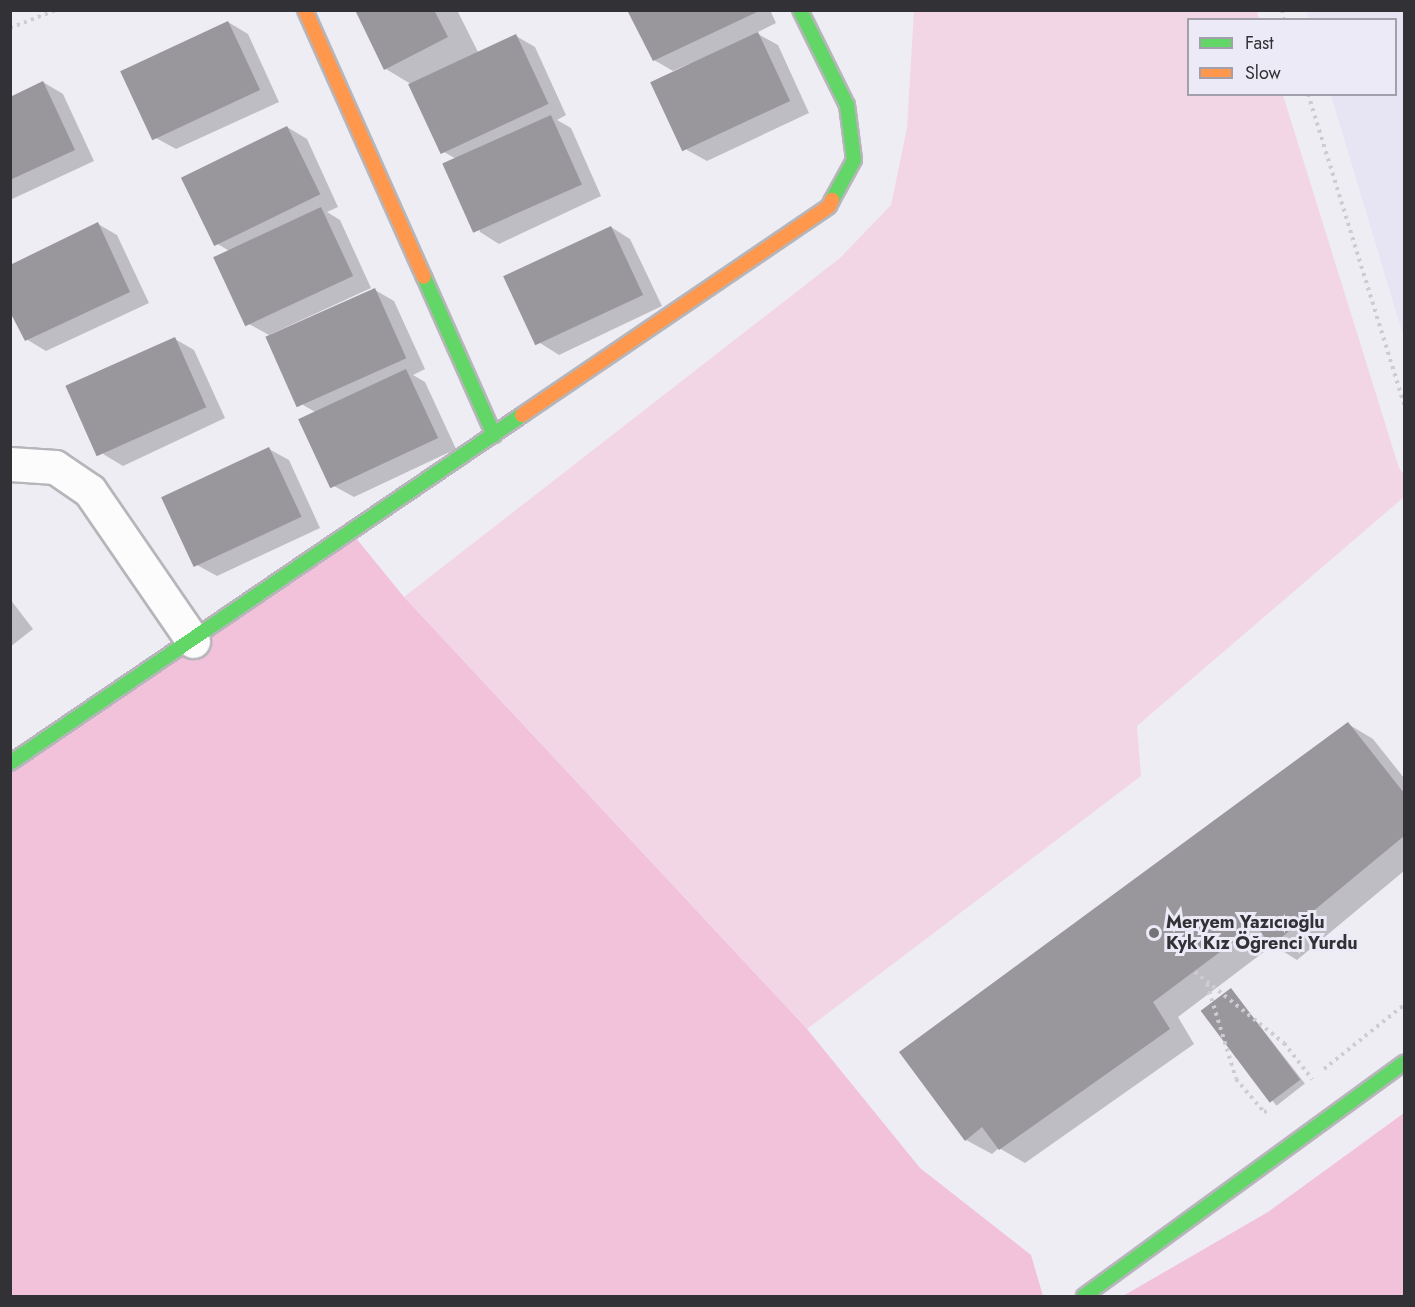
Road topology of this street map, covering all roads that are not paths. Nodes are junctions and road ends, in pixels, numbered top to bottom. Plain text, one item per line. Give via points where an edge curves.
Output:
1 (305, 10) edge
2 (800, 10) edge
3 (494, 435) junction
4 (10, 464) edge
5 (193, 641) junction
6 (10, 763) edge
7 (1404, 1063) edge
8 (1084, 1296) edge

1 - 3 street
2 - 3 street via 847,105 854,160 829,206
3 - 5 street
4 - 5 street via 55,467 90,491
5 - 6 street
7 - 8 street

